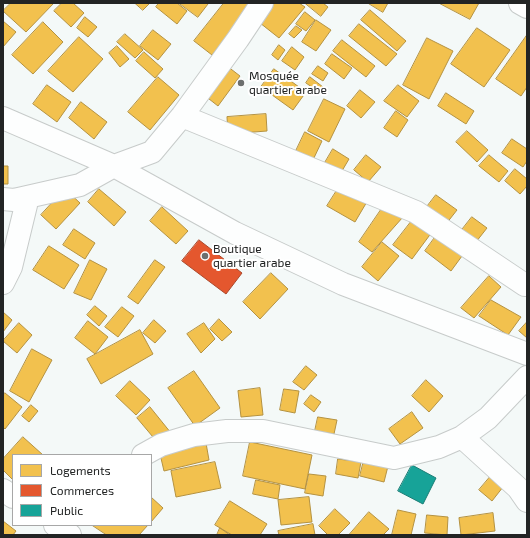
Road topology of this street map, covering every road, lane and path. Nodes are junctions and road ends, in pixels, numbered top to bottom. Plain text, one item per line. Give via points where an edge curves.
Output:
1 (262, 3) edge
2 (520, 3) edge
3 (527, 7) edge
4 (182, 116) junction
5 (3, 118) edge
6 (114, 166) junction
7 (28, 197) junction
8 (3, 199) edge
9 (3, 283) edge
10 (527, 285) edge
11 (527, 354) edge
12 (527, 377) edge
13 (462, 437) junction
14 (145, 454) edge
15 (3, 490) edge
16 (12, 496) edge
17 (527, 501) edge

1 - 4 street
2 - 3 street
4 - 6 street via 152,152
4 - 10 street via 416,212
5 - 6 street
6 - 7 street via 80,185
6 - 11 street via 235,233 343,284
7 - 8 street
7 - 9 street via 11,267
12 - 13 street via 488,418
13 - 14 street via 439,447 394,458 263,432 228,431 194,435
13 - 17 street via 518,488
15 - 16 street

